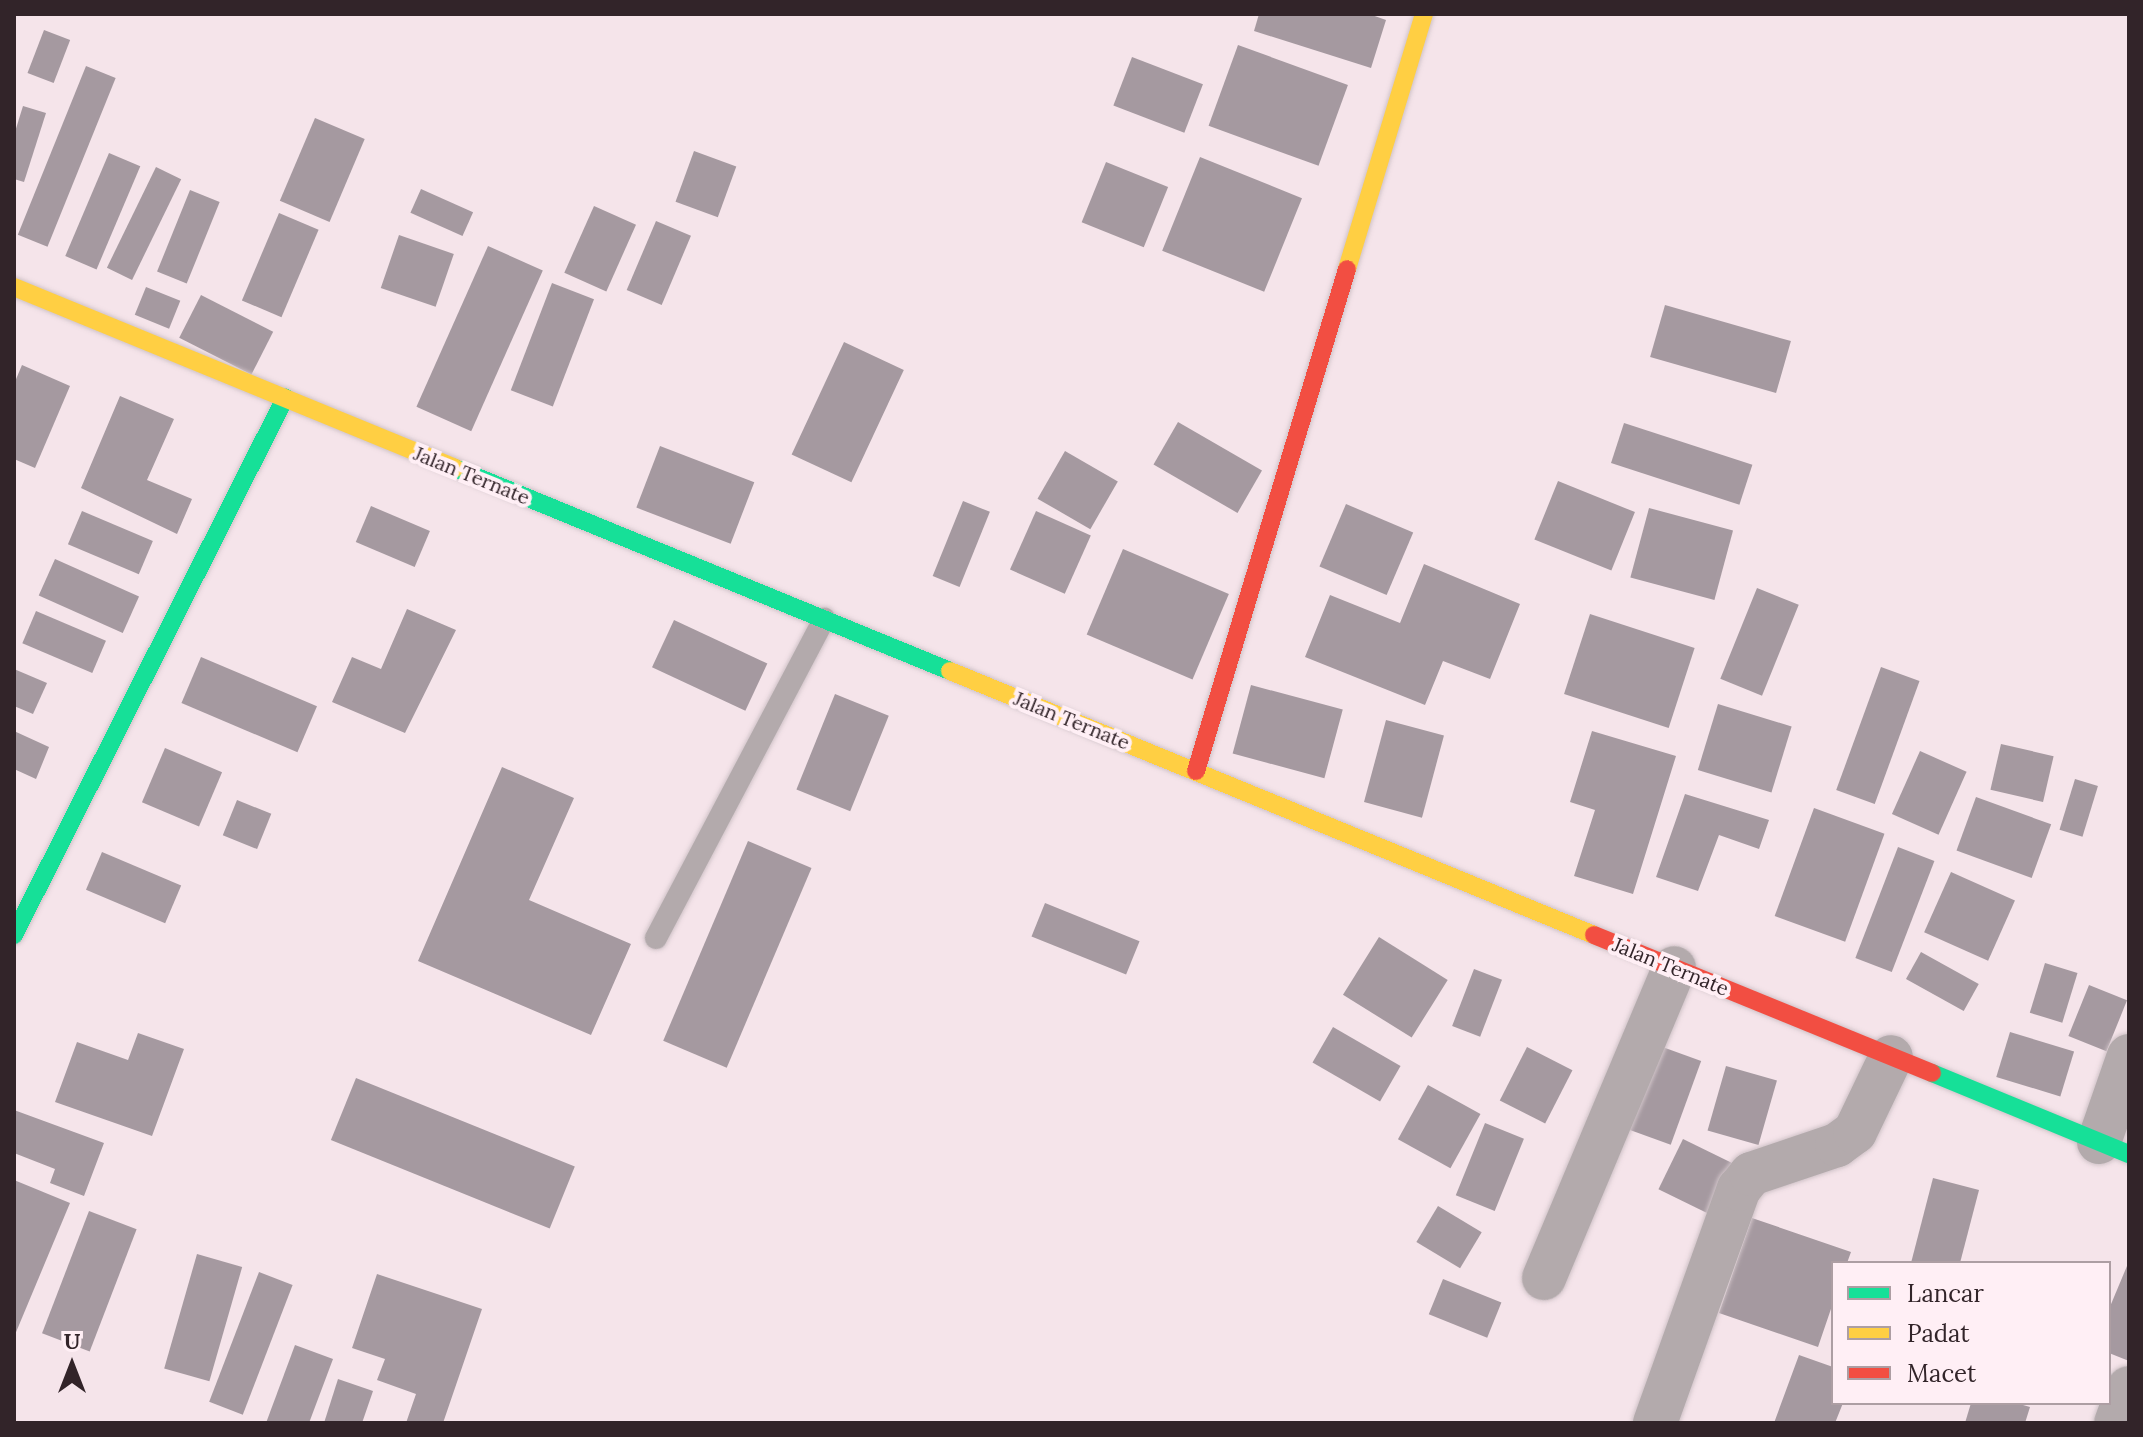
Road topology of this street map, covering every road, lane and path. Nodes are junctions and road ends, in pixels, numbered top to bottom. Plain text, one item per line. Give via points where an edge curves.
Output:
1 (1424, 14) edge
2 (14, 287) edge
3 (285, 398) junction
4 (824, 619) junction
5 (1196, 771) junction
6 (14, 935) edge
7 (656, 938) dead end
8 (1674, 968) junction
9 (2129, 1056) edge
10 (1891, 1057) junction
11 (2114, 1148) edge
12 (1544, 1278) dead end
13 (2129, 1388) edge
14 (1655, 1423) edge
15 (2116, 1423) edge

1 - 5 street
2 - 3 street, Jalan Ternate
3 - 4 street, Jalan Ternate
3 - 6 street
4 - 5 street, Jalan Ternate
4 - 7 lane
5 - 8 street, Jalan Ternate
8 - 10 street, Jalan Ternate
8 - 12 street
9 - 11 street
10 - 11 street, Jalan Ternate
10 - 14 street via 1855,1132 1837,1145 1751,1174 1739,1189
13 - 15 street

